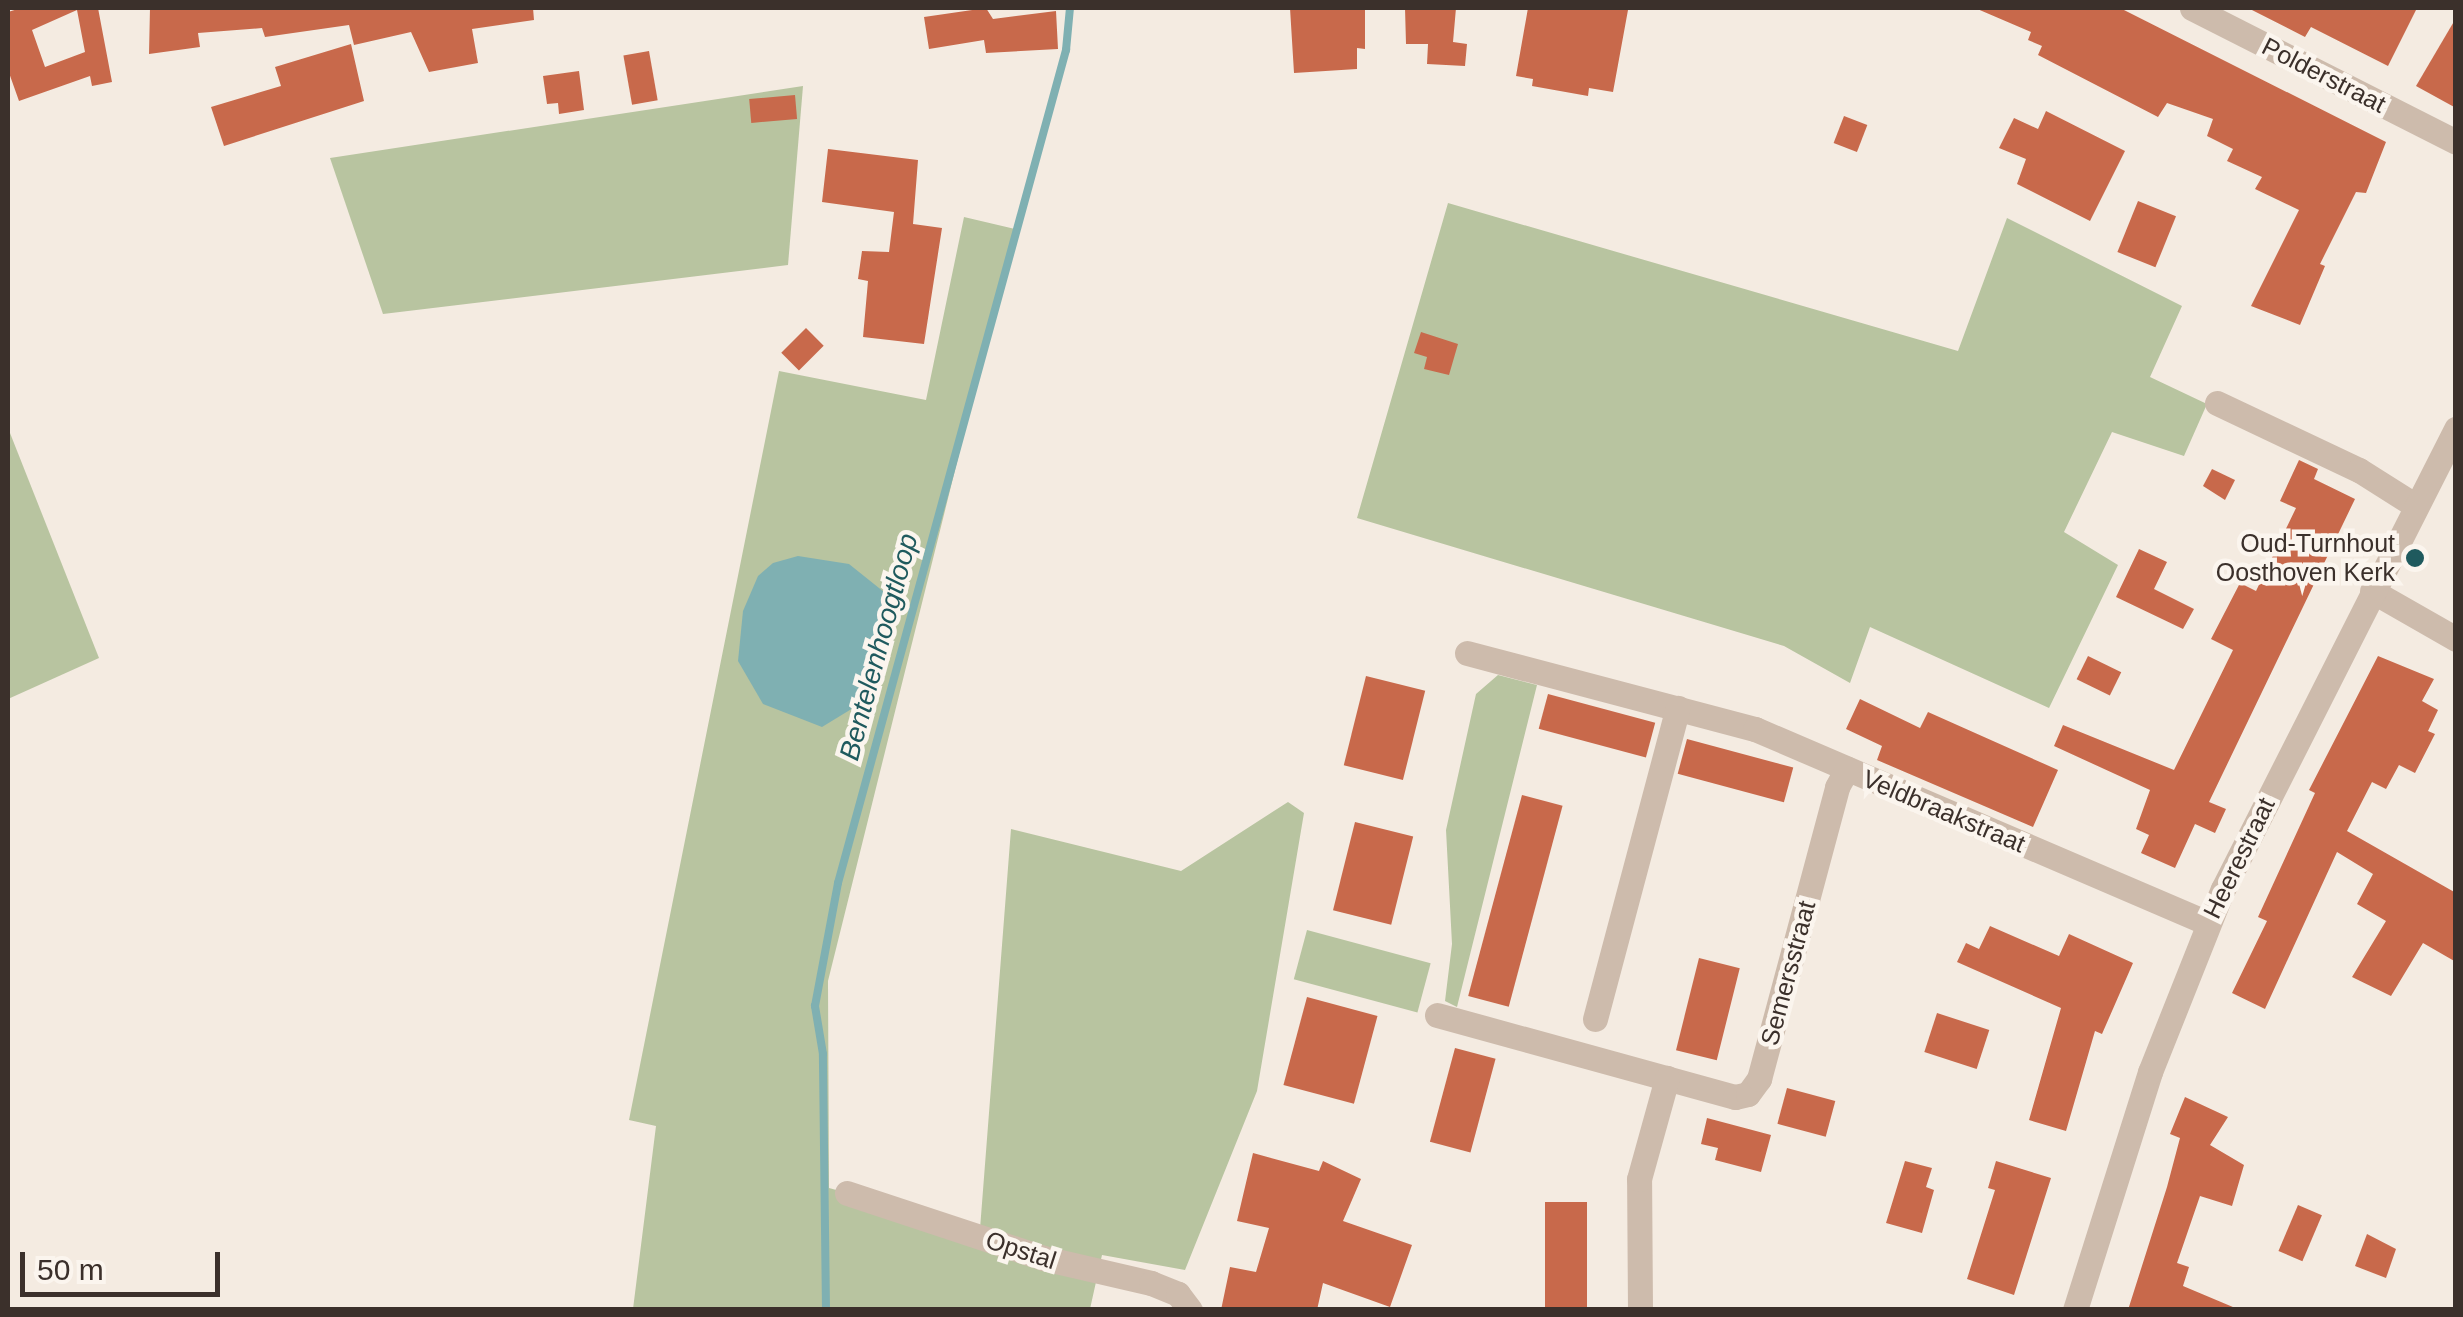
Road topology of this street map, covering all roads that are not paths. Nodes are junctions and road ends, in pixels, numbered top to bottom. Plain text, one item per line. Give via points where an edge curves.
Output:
1 (2192, 8) edge
2 (2456, 142) edge
3 (2217, 403) dead end
4 (2456, 429) edge
5 (2416, 506) junction
6 (2372, 591) junction
7 (2456, 639) edge
8 (1467, 653) dead end
9 (1678, 708) junction
10 (1847, 769) junction
11 (2208, 923) junction
12 (1437, 1015) dead end
13 (1595, 1019) dead end
14 (1667, 1078) junction
15 (847, 1193) dead end
16 (1190, 1310) edge
17 (1640, 1310) edge
18 (2075, 1310) edge

1 - 2 street, Polderstraat
3 - 5 street via 2344,462
4 - 5 street, Heerestraat
5 - 6 street, Heerestraat
6 - 7 street
6 - 11 street, Heerestraat
8 - 9 street, Veldbraakstraat
9 - 10 street, Veldbraakstraat via 1755,729
9 - 13 street
10 - 11 street, Veldbraakstraat
10 - 14 street, Semersstraat via 1759,1080 1734,1098
11 - 18 street, Heerestraat via 2150,1072
12 - 14 street, Semersstraat
14 - 17 street via 1639,1179
15 - 16 street, Opstal via 1044,1258 1151,1283 1178,1294

